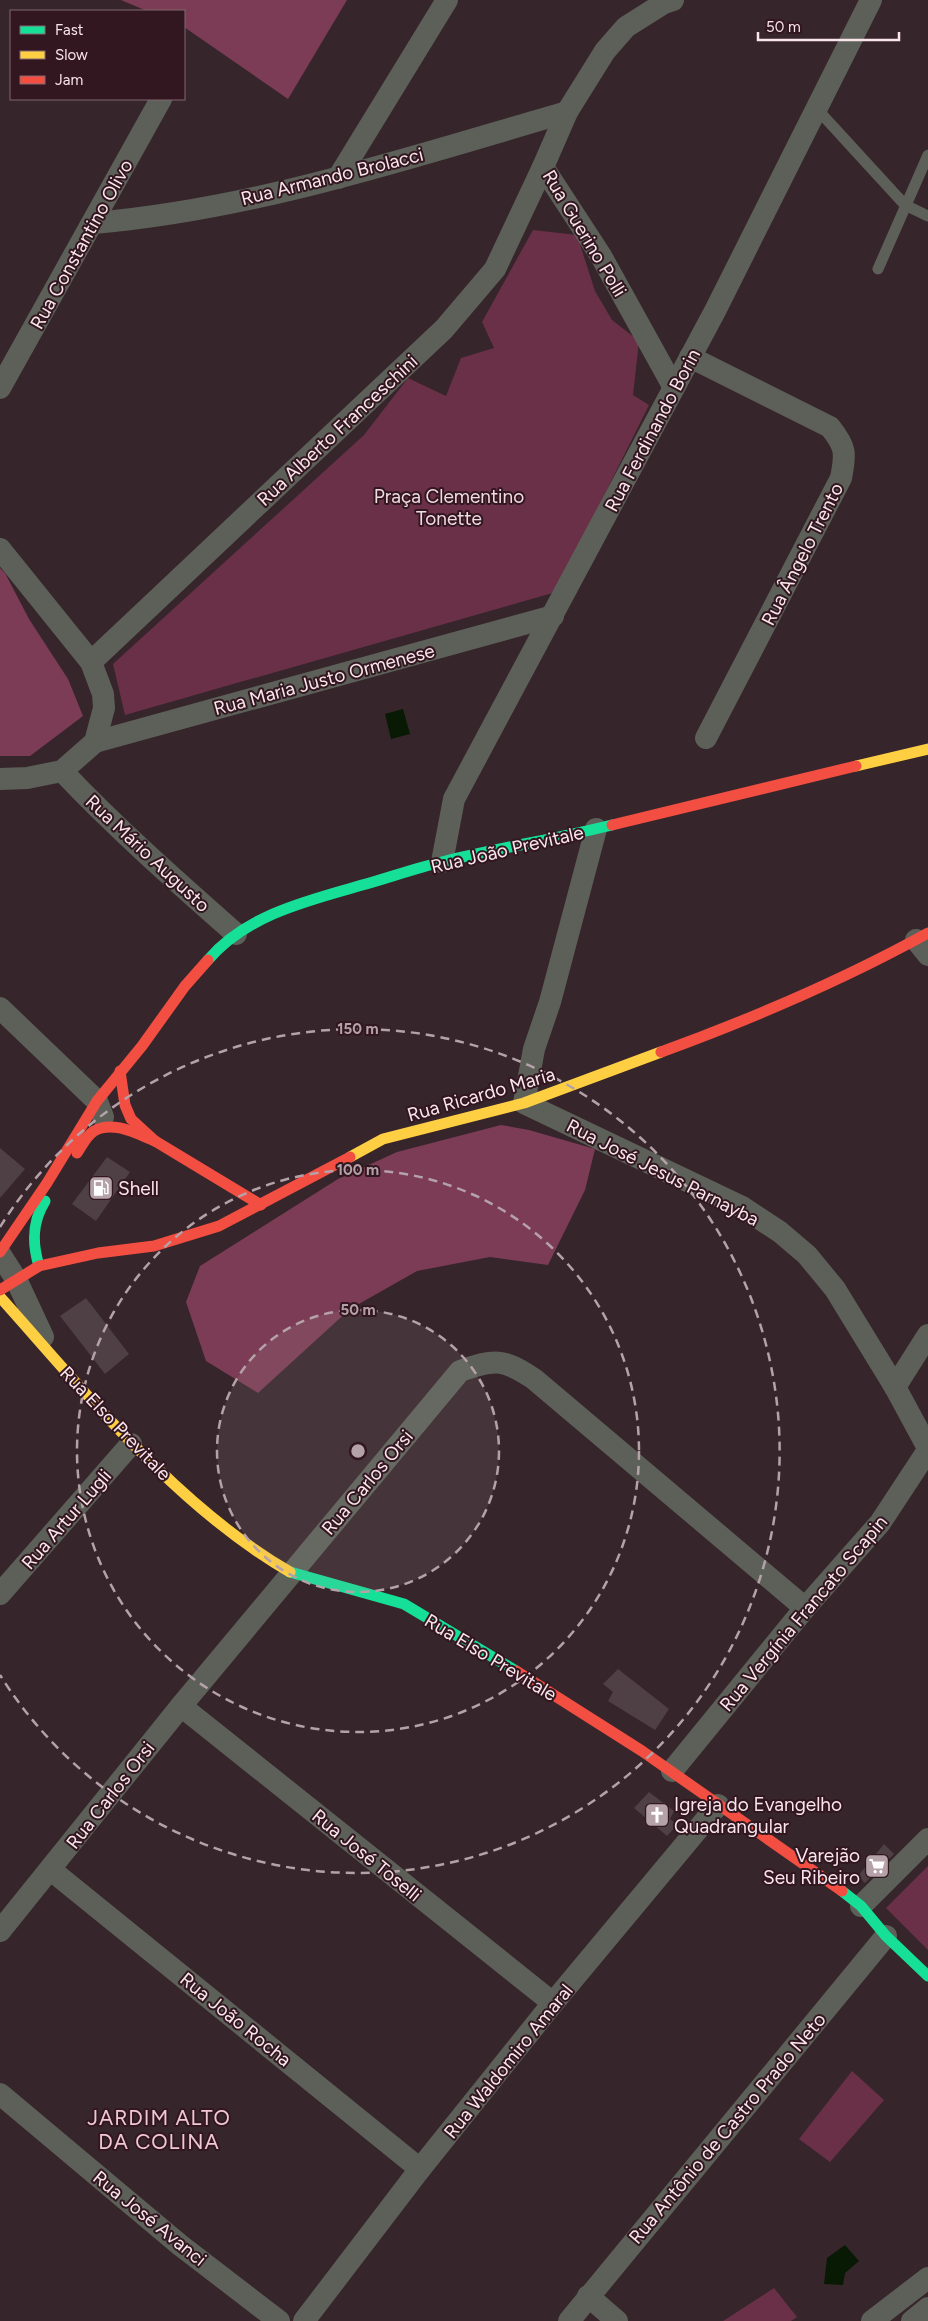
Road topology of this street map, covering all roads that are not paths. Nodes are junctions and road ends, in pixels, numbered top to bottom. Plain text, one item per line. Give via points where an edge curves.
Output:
1 (446, 0) edge
2 (673, 0) edge
3 (871, 0) edge
4 (160, 100) edge
5 (817, 109) junction
6 (567, 112) junction
7 (928, 155) edge
8 (543, 166) junction
9 (338, 178) junction
10 (905, 205) junction
11 (928, 216) edge
12 (94, 223) junction
13 (878, 269) dead end
14 (690, 357) junction
15 (673, 386) junction
16 (0, 388) edge
17 (0, 549) edge
18 (553, 616) junction
19 (91, 662) junction
20 (706, 738) dead end
21 (95, 742) junction
22 (928, 749) edge
23 (62, 771) junction
24 (0, 779) edge
25 (596, 828) junction
26 (442, 862) junction
27 (236, 934) junction
28 (924, 942) edge
29 (0, 1008) edge
30 (120, 1071) junction
31 (97, 1101) junction
32 (524, 1103) junction
33 (108, 1126) junction
34 (156, 1140) junction
35 (261, 1205) junction
36 (0, 1253) edge
37 (39, 1266) junction
38 (8, 1284) edge
39 (0, 1297) edge
40 (928, 1335) edge
41 (51, 1356) junction
42 (895, 1387) junction
43 (131, 1444) junction
44 (928, 1449) edge
45 (292, 1573) junction
46 (0, 1594) edge
47 (805, 1608) junction
48 (181, 1706) junction
49 (672, 1771) junction
50 (718, 1806) junction
51 (928, 1838) edge
52 (51, 1870) junction
53 (861, 1906) junction
54 (0, 1931) edge
55 (886, 1936) junction
56 (928, 1976) edge
57 (553, 2003) junction
58 (0, 2094) edge
59 (420, 2169) junction
60 (928, 2278) edge
61 (588, 2296) junction
62 (928, 2308) edge
63 (279, 2321) edge
64 (304, 2321) edge
65 (569, 2321) edge
66 (617, 2321) edge
67 (872, 2321) edge
68 (912, 2321) edge

1 - 9 street
2 - 6 street, Rua Guerino Polli via 626,27 605,51
3 - 5 street, Rua Ferdinando Borin
4 - 12 street, Rua Constantino Olivo
5 - 10 lane
5 - 14 street, Rua Ferdinando Borin
6 - 8 street, Rua Guerino Polli
6 - 9 street, Rua Armando Brolacci
7 - 10 lane
8 - 15 street, Rua Guerino Polli via 601,256
8 - 19 street, Rua Alberto Franceschini via 494,269 444,329
9 - 12 street, Rua Armando Brolacci via 214,206
10 - 11 lane
10 - 13 lane
12 - 16 street, Rua Constantino Olivo
14 - 15 street, Rua Ferdinando Borin
14 - 20 street, Rua Ângelo Trento via 830,427 842,442 845,459 841,478
15 - 18 street, Rua Ferdinando Borin
17 - 19 street
18 - 21 street, Rua Maria Justo Ormenese
18 - 26 street, Rua Ferdinando Borin via 454,799
19 - 21 street via 103,694 104,708
21 - 23 street
22 - 25 main road, Rua João Previtale
23 - 24 street
23 - 27 street, Rua Mário Augusto via 103,814
25 - 26 main road, Rua João Previtale
25 - 32 street via 550,1002 534,1049
26 - 27 main road, Rua João Previtale via 262,918
27 - 30 main road, Rua João Previtale via 218,948 184,986 142,1046
28 - 32 main road, Rua Ricardo Maria via 749,1020
29 - 31 street
30 - 31 main road, Rua João Previtale
30 - 34 main road via 131,1119
31 - 33 street
31 - 36 main road
32 - 35 main road, Rua Ricardo Maria via 383,1139
32 - 42 street, Rua José Jesus Parnayba via 742,1207 780,1232 807,1255 835,1289
33 - 34 main road
33 - 37 main road via 88,1137 40,1208 34,1224 34,1253
34 - 35 main road
35 - 37 main road, Rua Ricardo Maria via 219,1226 154,1246 98,1253
36 - 38 street
37 - 38 main road
38 - 41 street, Rua Elso Previtale
39 - 41 main road, Rua Elso Previtale
40 - 42 street
41 - 43 main road, Rua Elso Previtale
42 - 44 street, Rua José Jesus Parnayba
43 - 45 main road, Rua Elso Previtale via 224,1527
43 - 46 street, Rua Artur Lugli
44 - 47 street, Rua Vergínia Francato Scapin via 880,1523
45 - 47 street, Rua Carlos Orsi via 460,1371 488,1361 514,1365 534,1379
45 - 48 street, Rua Carlos Orsi
45 - 49 main road, Rua Elso Previtale via 404,1604 472,1643
47 - 49 street, Rua Vergínia Francato Scapin
48 - 52 street, Rua Carlos Orsi
48 - 57 street, Rua José Toselli
49 - 50 main road, Rua Elso Previtale
50 - 53 main road, Rua Elso Previtale
50 - 57 street, Rua Waldomiro Amaral
51 - 53 street
52 - 54 street, Rua Carlos Orsi
52 - 59 street, Rua João Rocha
53 - 55 main road, Rua Elso Previtale
55 - 56 main road, Rua Elso Previtale
55 - 61 street, Rua Antônio de Castro Prado Neto
57 - 59 street, Rua Waldomiro Amaral
58 - 63 street, Rua José Avanci via 180,2245
59 - 64 street, Rua Waldomiro Amaral
60 - 67 street
61 - 65 street, Rua Antônio de Castro Prado Neto
61 - 66 street
62 - 68 street

